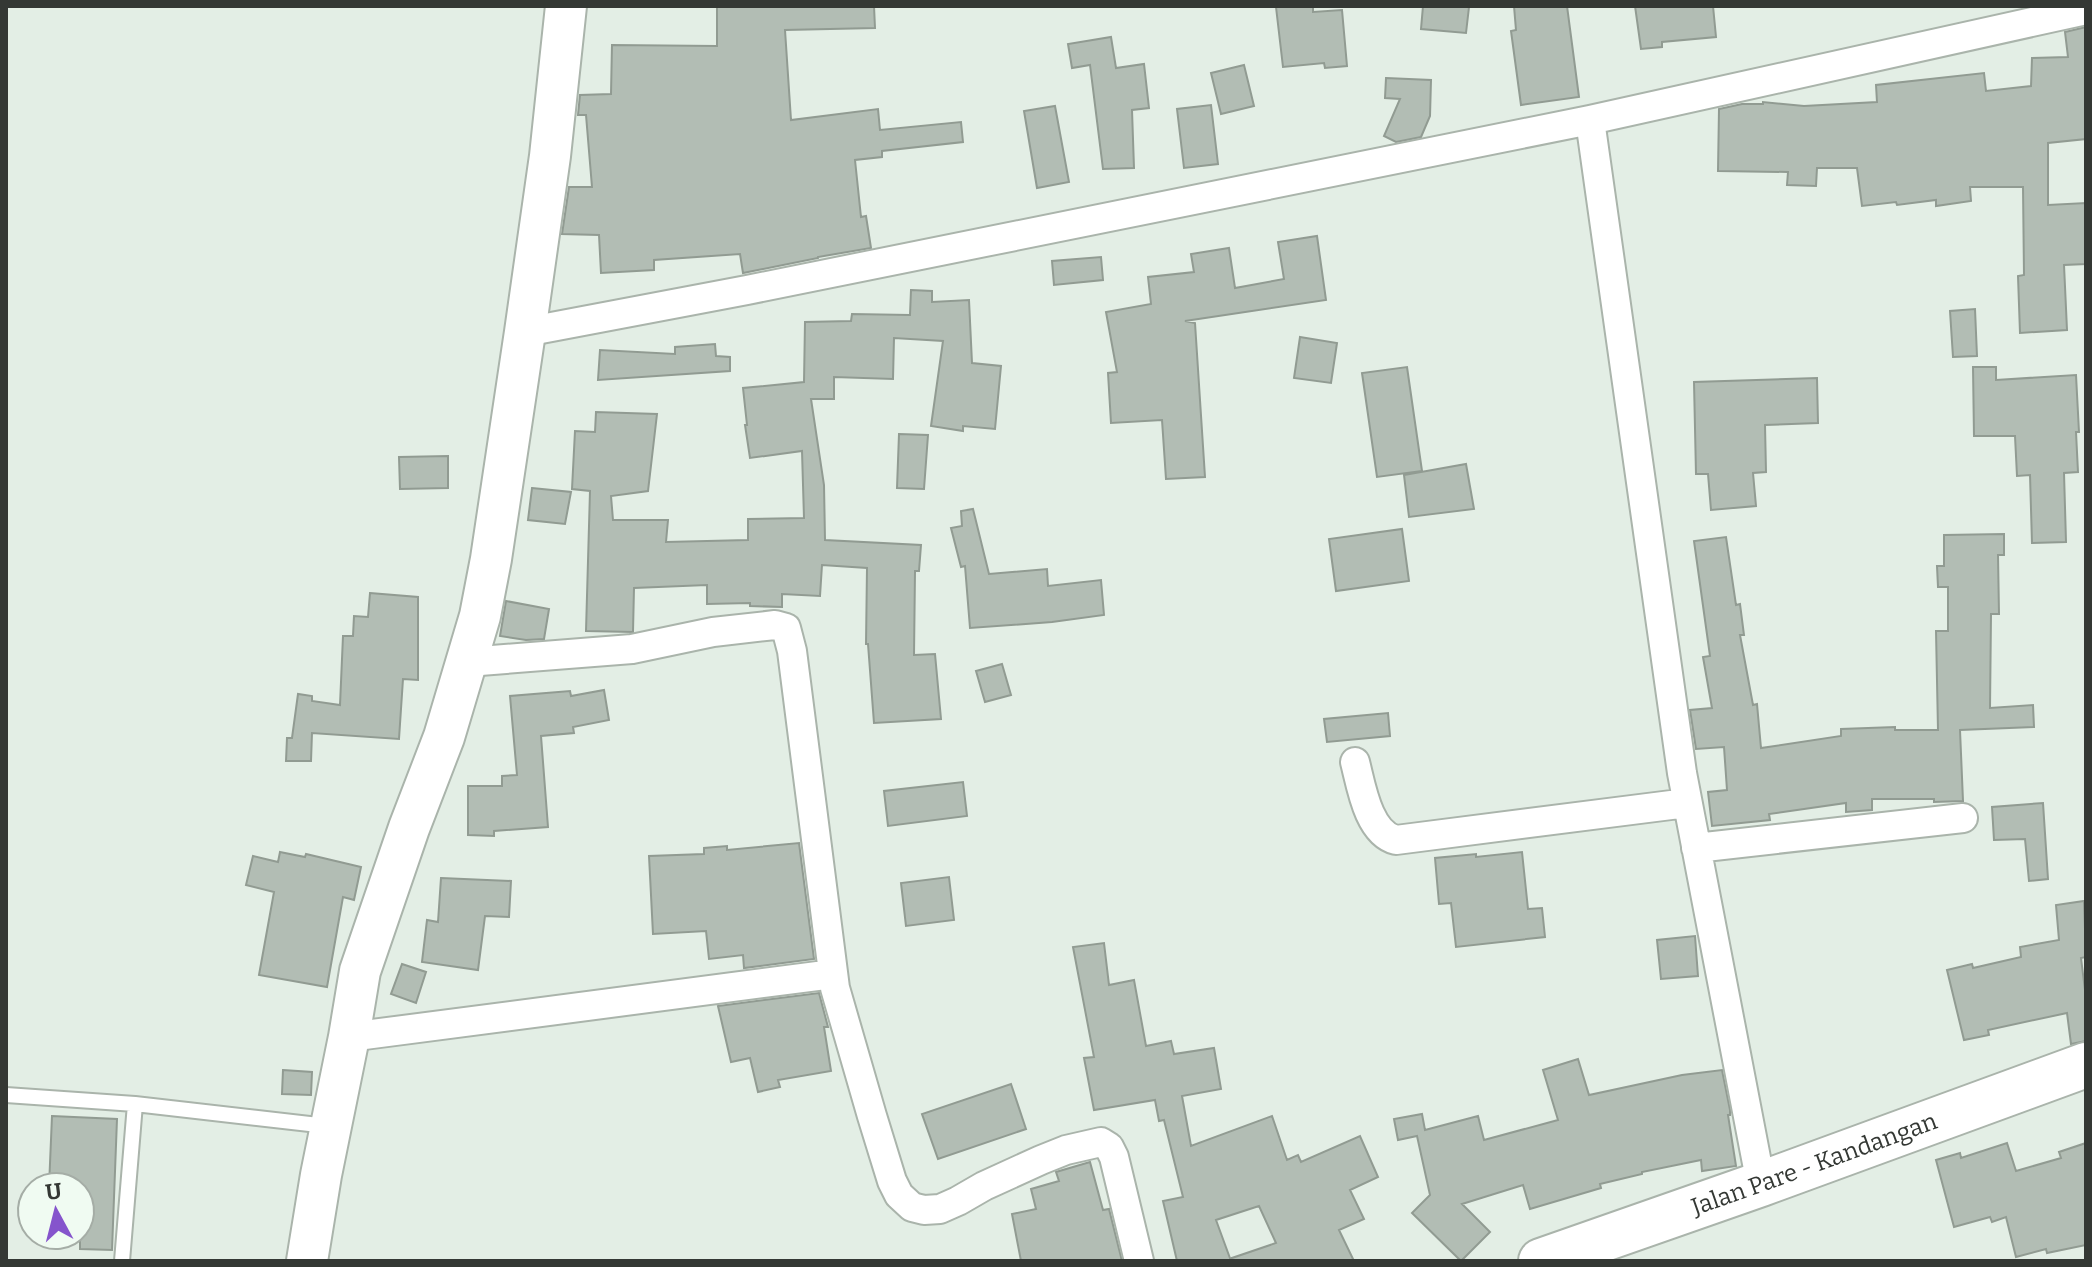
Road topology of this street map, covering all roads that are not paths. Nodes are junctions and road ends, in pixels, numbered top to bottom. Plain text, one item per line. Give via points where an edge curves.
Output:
1 (566, 6) edge
2 (2086, 10) edge
3 (1590, 120) junction
4 (525, 332) junction
5 (467, 662) junction
6 (1355, 762) dead end
7 (1687, 803) junction
8 (1963, 818) dead end
9 (1696, 848) junction
10 (833, 974) junction
11 (349, 1037) junction
12 (2086, 1065) edge
13 (6, 1095) edge
14 (135, 1104) junction
15 (331, 1127) junction
16 (1761, 1184) junction
17 (122, 1261) edge
18 (307, 1261) edge
19 (1139, 1261) edge
20 (1541, 1261) edge

1 - 4 street
2 - 3 street
3 - 4 street
3 - 7 street
4 - 5 street via 491,559
5 - 10 street via 632,649 713,632 786,628
5 - 11 street via 360,971
6 - 7 street via 1375,824 1396,840
7 - 9 street
8 - 9 street
9 - 16 street
10 - 11 street
10 - 19 street via 892,1181 904,1201 924,1210 940,1209 1041,1160 1101,1142 1114,1157
11 - 15 street
12 - 16 main road, Jalan Pare - Kandangan
13 - 14 lane
14 - 15 lane
14 - 17 lane
15 - 18 street
16 - 20 main road, Jalan Pare - Kandangan

